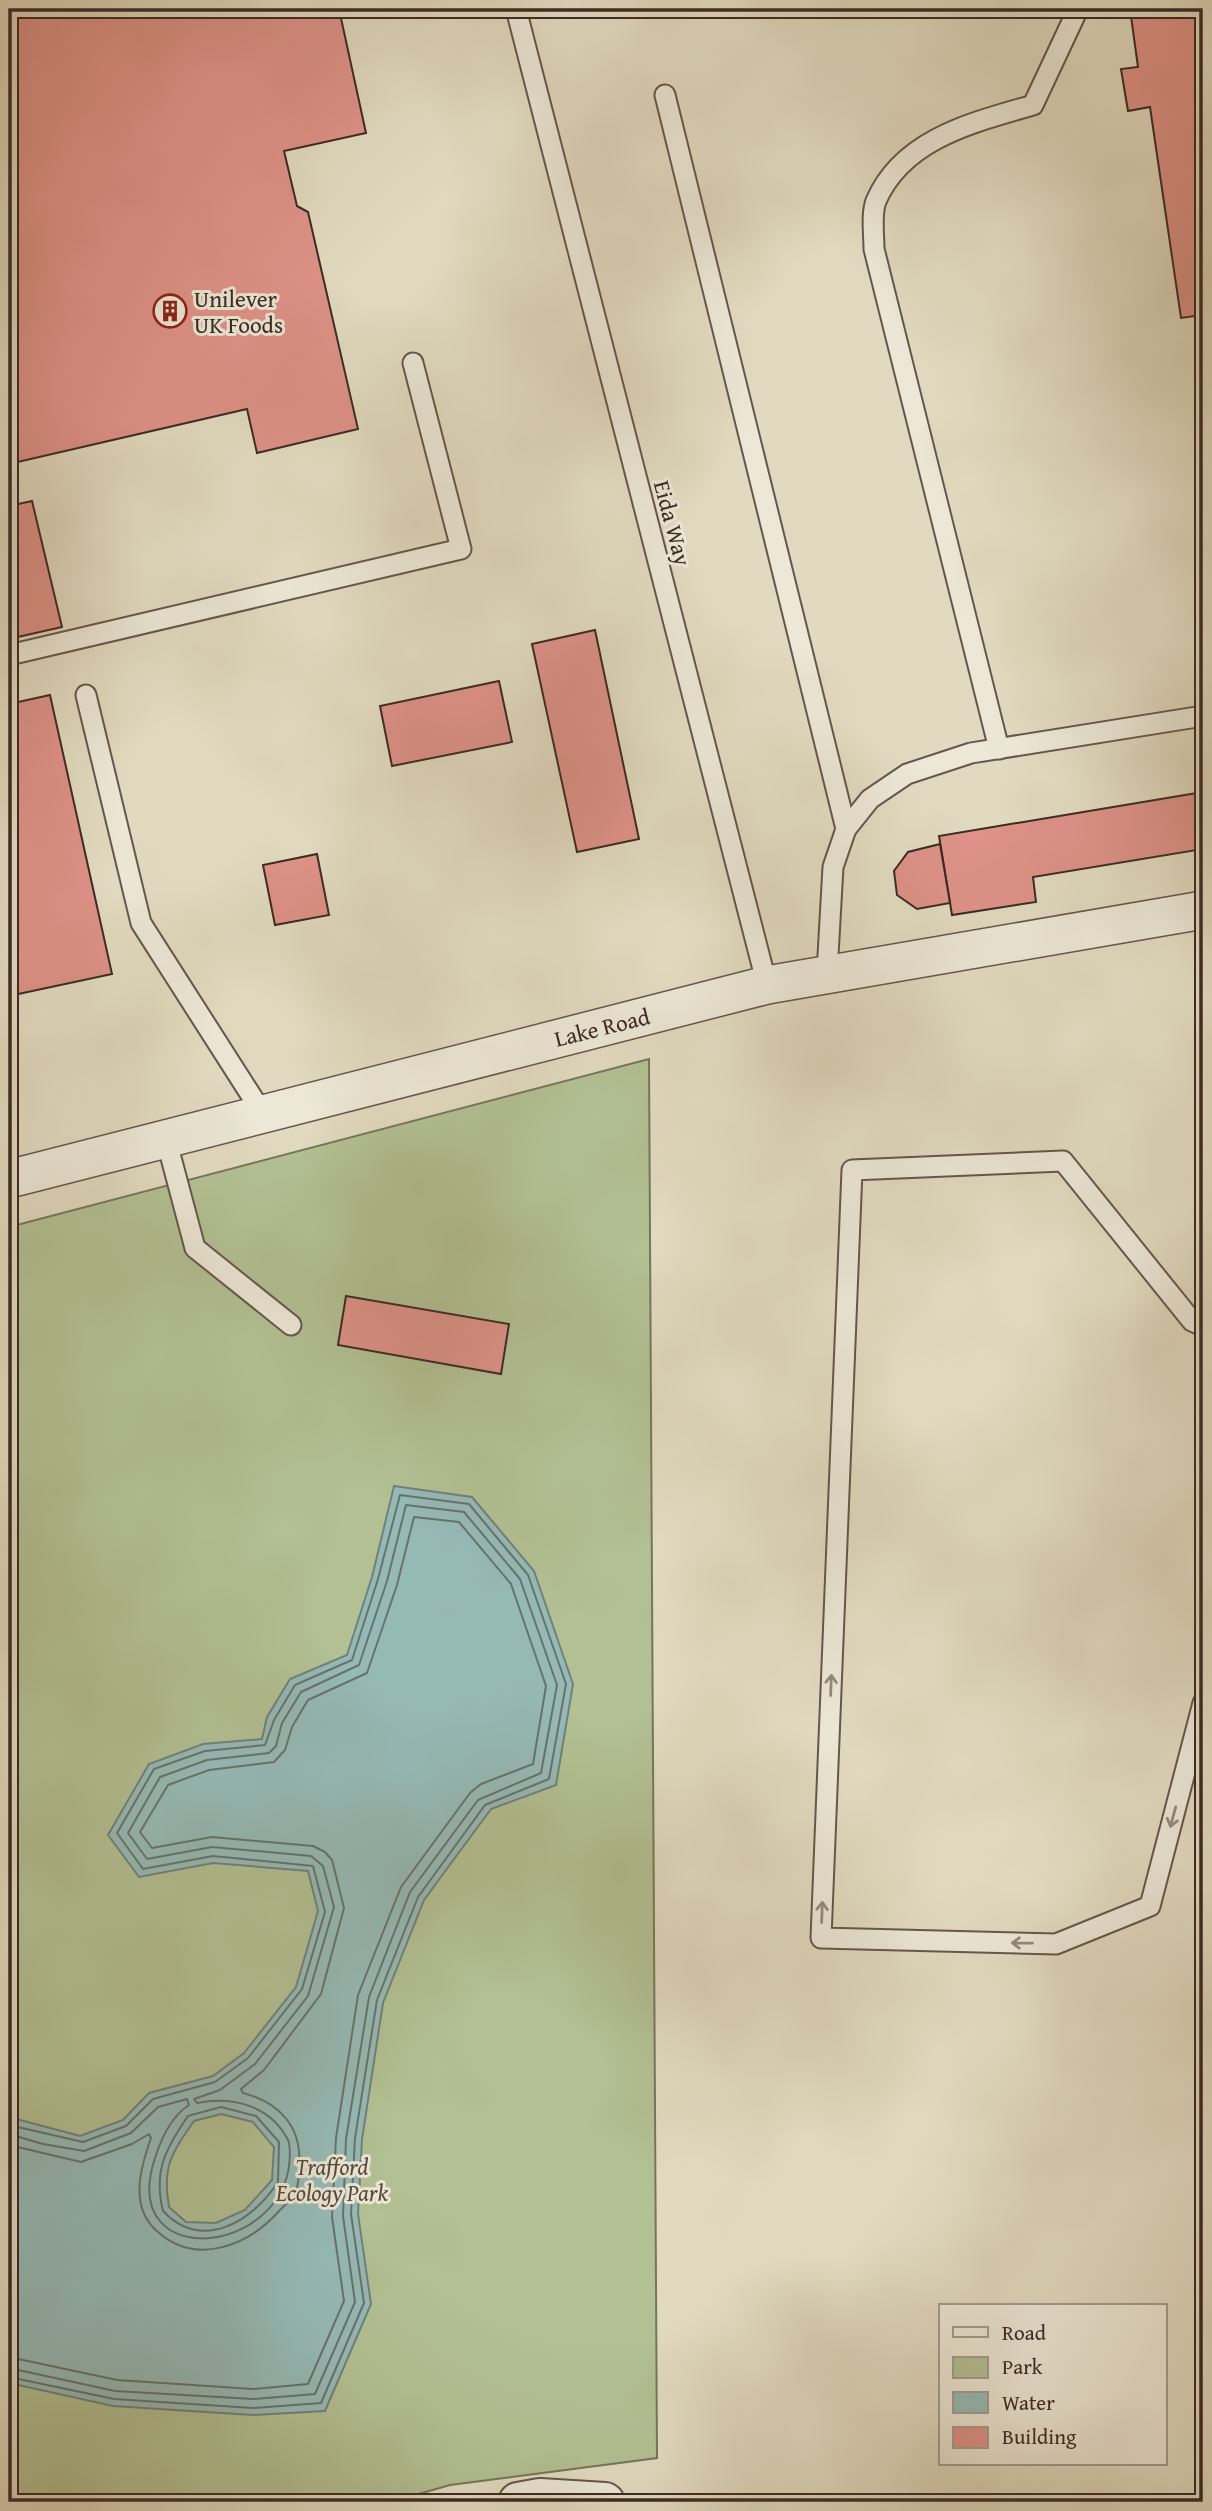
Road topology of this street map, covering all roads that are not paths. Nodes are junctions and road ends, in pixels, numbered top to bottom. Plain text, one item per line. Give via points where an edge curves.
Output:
1 (516, 9) edge
2 (1078, 9) edge
3 (665, 95) dead end
4 (412, 363) dead end
5 (9, 655) edge
6 (86, 695) dead end
7 (1203, 716) edge
8 (999, 749) junction
9 (846, 829) junction
10 (1203, 911) edge
11 (827, 973) junction
12 (767, 985) junction
13 (263, 1114) junction
14 (166, 1139) junction
15 (9, 1179) edge
16 (291, 1325) dead end
17 (1203, 1326) edge
18 (1203, 1703) edge
19 (519, 2502) edge
20 (605, 2502) edge

1 - 12 lane, Eida Way
2 - 8 lane via 1033,105 959,127 927,145 892,173 875,203 874,249
3 - 9 lane
4 - 5 lane via 461,549
6 - 13 lane via 141,923
7 - 8 lane
8 - 9 lane via 906,774 870,799
9 - 11 lane via 833,867
10 - 11 street, Lake Road
11 - 12 street, Lake Road
12 - 13 street, Lake Road
13 - 14 street, Lake Road
14 - 15 street, Lake Road
14 - 16 lane via 195,1248
18 -> 17 lane via 1150,1906 1056,1944 821,1938 852,1170 1063,1161 1192,1321
19 - 20 street via 540,2498

